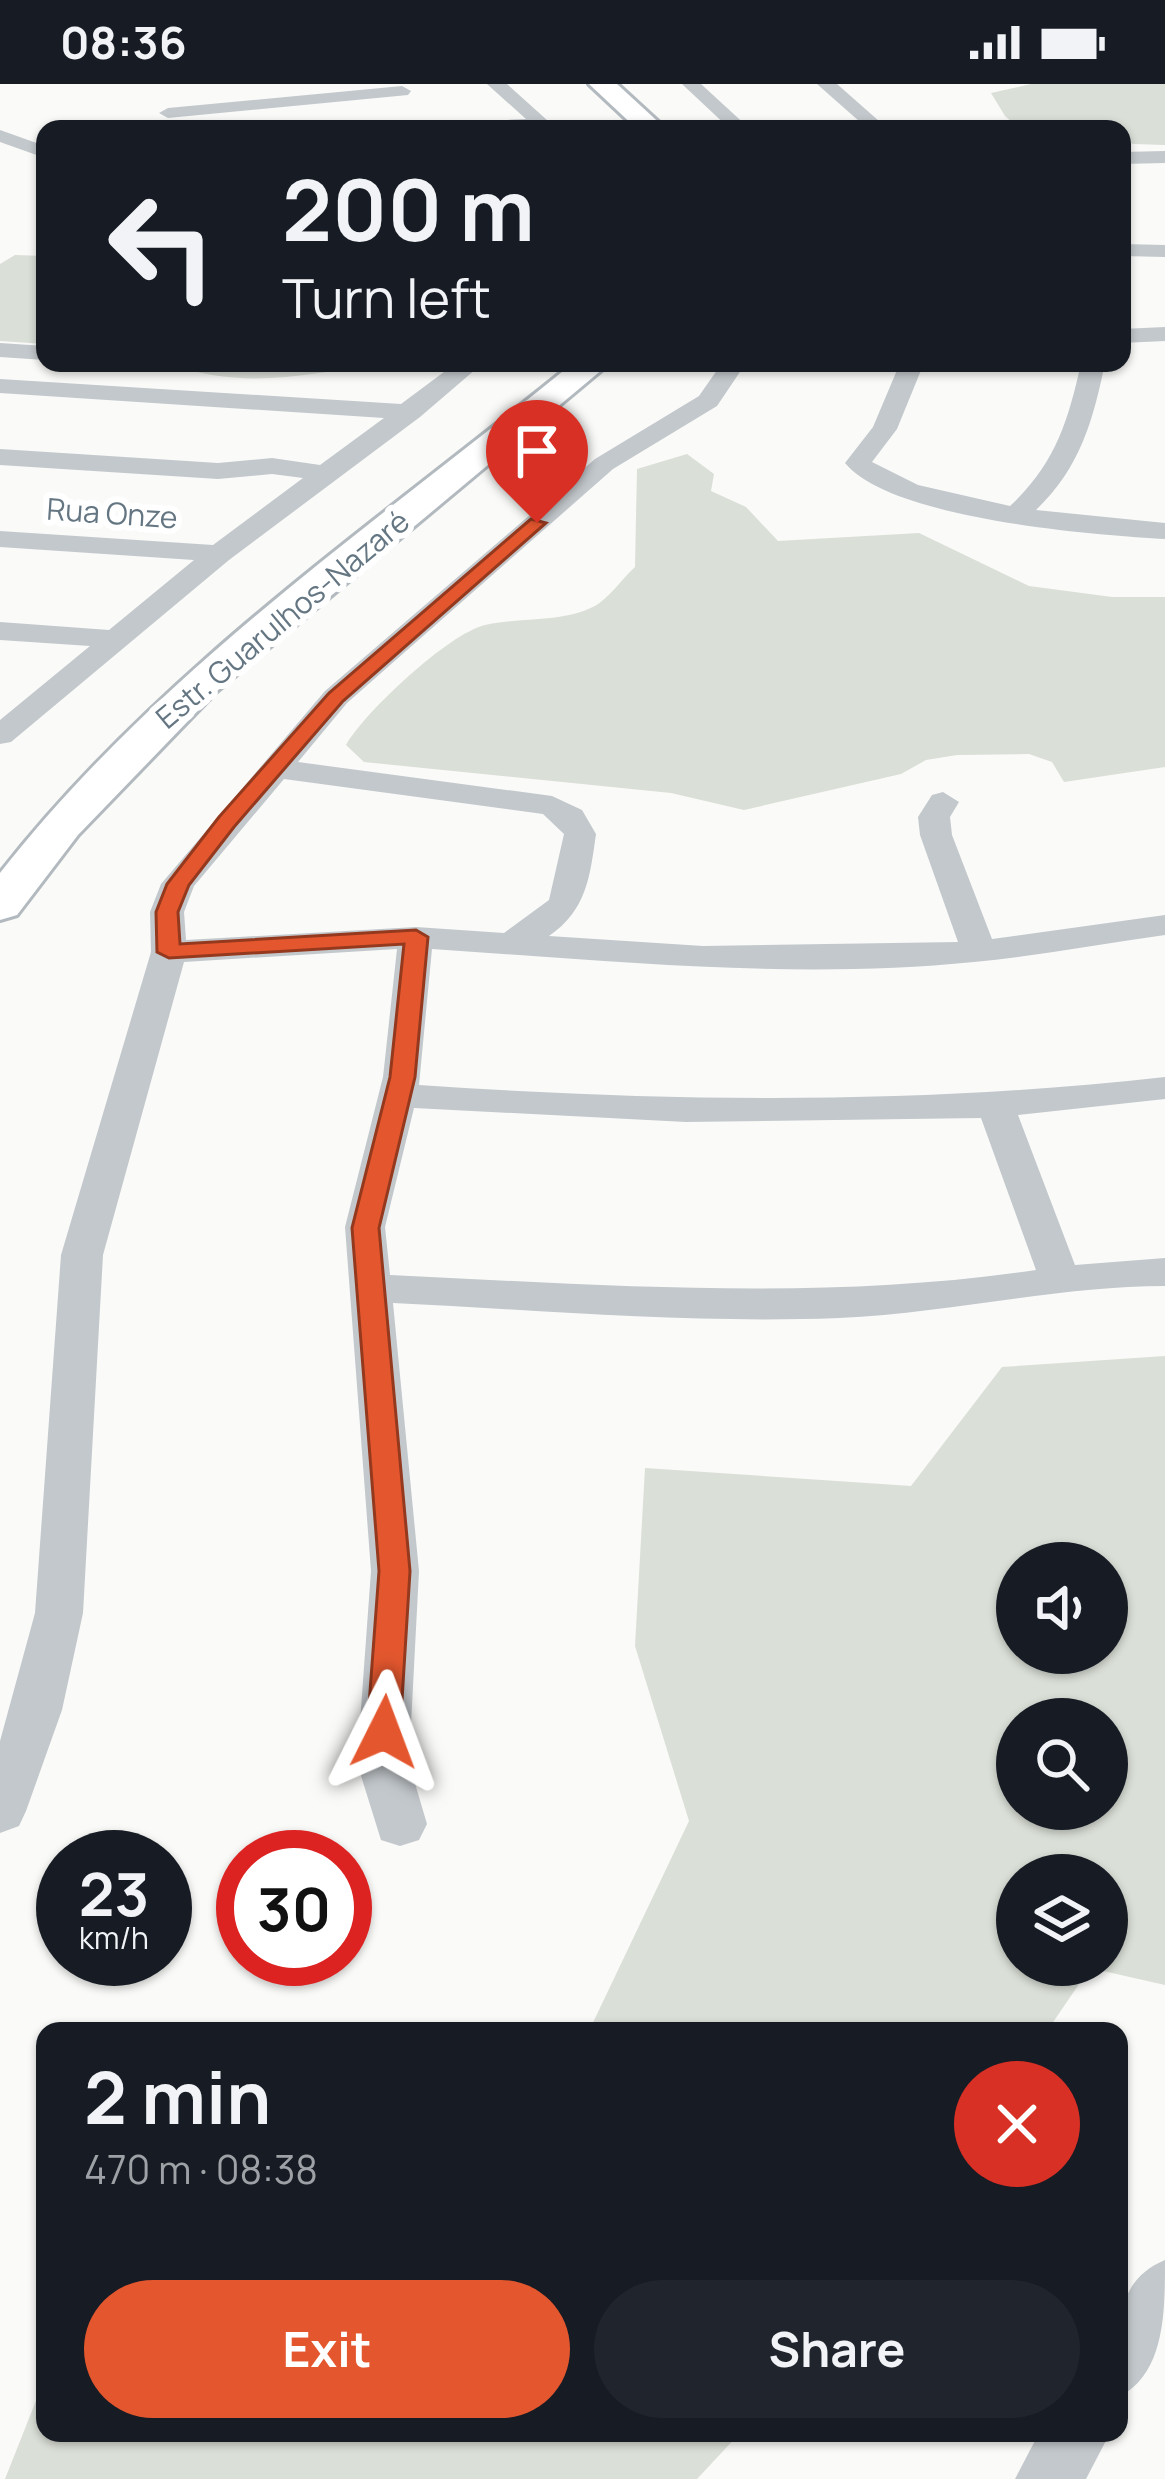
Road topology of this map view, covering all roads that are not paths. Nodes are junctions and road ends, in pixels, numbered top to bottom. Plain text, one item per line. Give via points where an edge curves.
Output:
1 (496, 84) edge
2 (602, 84) edge
3 (691, 84) edge
4 (826, 84) edge
5 (401, 91) dead end
6 (166, 113) edge
7 (539, 120) edge
8 (643, 120) edge
9 (731, 120) edge
10 (868, 120) edge
11 (0, 136) edge
12 (36, 149) edge
13 (1165, 157) edge
14 (1131, 158) edge
15 (1131, 250) edge
16 (1165, 251) edge
17 (1165, 334) edge
18 (1131, 336) edge
19 (0, 350) edge
20 (36, 352) edge
21 (139, 372) edge
22 (460, 372) edge
23 (582, 372) edge
24 (728, 372) edge
25 (908, 372) edge
26 (1091, 372) edge
27 (0, 386) edge
28 (230, 400) junction
29 (411, 412) junction
30 (0, 457) edge
31 (218, 471) junction
32 (328, 473) junction
33 (304, 491) junction
34 (1016, 514) junction
35 (1165, 531) edge
36 (0, 539) edge
37 (219, 554) junction
38 (0, 631) edge
39 (114, 639) junction
40 (0, 735) edge
41 (274, 768) junction
42 (944, 802) dead end
43 (0, 905) edge
44 (1165, 925) edge
45 (416, 937) junction
46 (512, 942) junction
47 (980, 951) junction
48 (169, 952) junction
49 (1165, 1088) edge
50 (398, 1095) junction
51 (996, 1107) junction
52 (1165, 1272) edge
53 (1060, 1280) junction
54 (369, 1288) junction
55 (0, 1811) edge
56 (400, 1824) dead end
57 (1165, 2291) edge
58 (1128, 2351) edge
59 (1071, 2442) edge
60 (1048, 2479) edge

1 - 7 street
2 - 8 main road
3 - 9 street
4 - 10 street
5 - 6 street
11 - 12 street
13 - 14 street
15 - 16 street
17 - 18 street
19 - 20 street
21 - 28 street
22 - 29 street
23 - 43 main road, Estr. Guarulhos-Nazaré via 160,723
24 - 41 street via 708,401 604,464 336,697
25 - 34 street via 885,429 861,455 861,471 885,485
26 - 34 street via 1077,441
27 - 28 street
28 - 29 street
29 - 32 street
30 - 31 street
31 - 32 street
31 - 33 street
32 - 33 street
33 - 37 street
34 - 35 street
36 - 37 street, Rua Onze
37 - 39 street
38 - 39 street
39 - 40 street
41 - 46 street via 552,806 570,817 580,834 566,909
41 - 48 street via 178,884 167,912
42 - 47 street via 934,817 936,835
44 - 47 street
45 - 46 street
45 - 48 street
45 - 50 street
46 - 47 street via 703,957
48 - 55 street via 82,1255 59,1613 37,1710
49 - 51 street
50 - 51 street via 699,1113
50 - 54 street via 365,1228
51 - 53 street
52 - 53 street
53 - 54 street via 835,1304
54 - 56 street via 395,1571 383,1763
57 - 58 street
59 - 60 street

